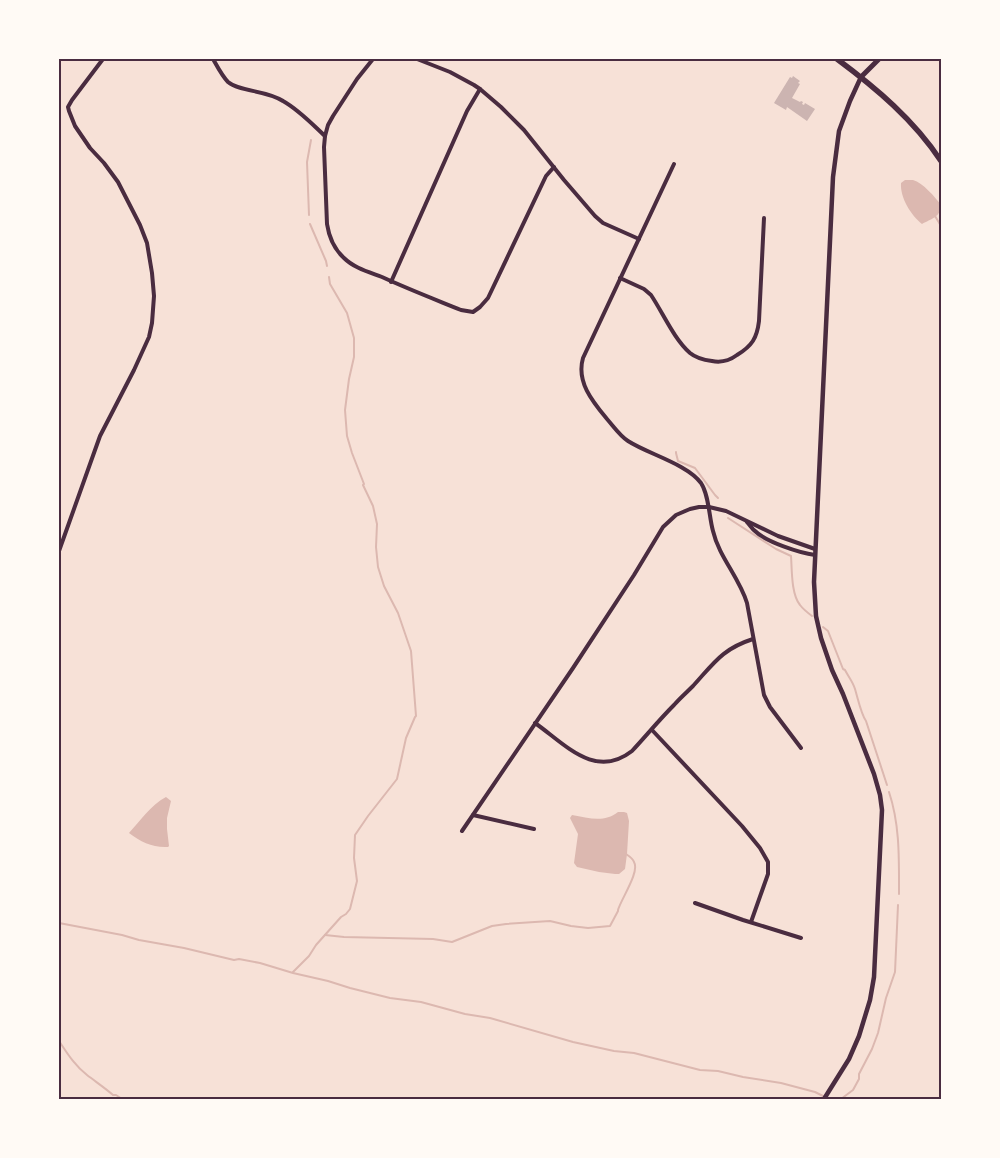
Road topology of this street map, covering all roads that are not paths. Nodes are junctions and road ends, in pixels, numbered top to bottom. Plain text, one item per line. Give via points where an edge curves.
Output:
1 (103, 59) edge
2 (213, 59) edge
3 (373, 59) edge
4 (416, 59) edge
5 (837, 59) edge
6 (879, 59) edge
7 (861, 77) junction
8 (480, 89) junction
9 (325, 136) junction
10 (941, 161) edge
11 (674, 164) dead end
12 (554, 167) junction
13 (764, 218) dead end
14 (638, 239) junction
15 (620, 278) junction
16 (391, 282) junction
17 (709, 507) junction
18 (746, 520) junction
19 (59, 551) edge
20 (815, 552) junction
21 (753, 639) junction
22 (535, 723) junction
23 (652, 730) junction
24 (801, 748) dead end
25 (473, 815) junction
26 (534, 829) dead end
27 (462, 831) dead end
28 (695, 903) dead end
29 (751, 922) junction
30 (801, 938) dead end
31 (824, 1099) edge

1 - 19 street via 68,107 75,126 118,182 140,224 152,272 152,323 134,370 100,436
2 - 9 street via 226,80 283,100
3 - 9 street via 334,116
4 - 8 street via 450,72
5 - 7 main road
6 - 7 main road
7 - 10 main road via 905,116
7 - 20 street via 839,131 833,177
8 - 12 street via 524,130
8 - 16 street via 467,111
9 - 16 street via 327,224 334,245 347,261
11 - 14 street
12 - 14 street via 603,224
12 - 16 street via 546,176 488,298 473,312
13 - 15 street via 758,332 744,351 731,359 719,362 691,354 651,295
14 - 15 street
15 - 17 street via 583,358 584,384 599,409 628,441 691,473 702,484
17 - 18 street
17 - 21 street via 717,543 743,590
17 - 22 street via 690,509 676,515 663,528
18 - 20 street
18 - 20 street via 756,532 770,540 803,553
20 - 31 street via 814,582 820,638 874,774 882,810 874,977 867,1012 849,1058
21 - 23 street via 727,651 706,669
21 - 24 street via 764,695
22 - 23 street via 582,758 603,762 624,757
22 - 25 street
23 - 29 street via 742,826 768,862 768,874
25 - 26 street
25 - 27 street
28 - 29 street
29 - 30 street

